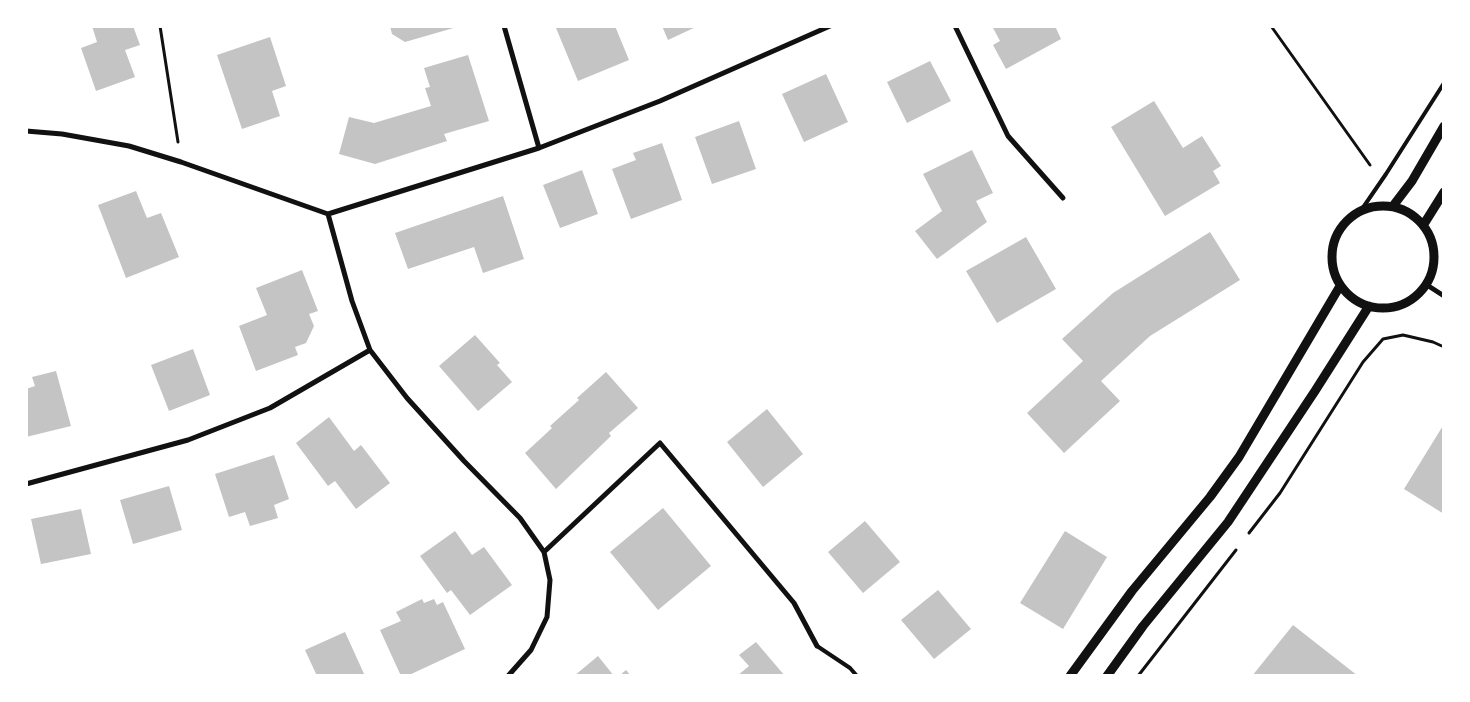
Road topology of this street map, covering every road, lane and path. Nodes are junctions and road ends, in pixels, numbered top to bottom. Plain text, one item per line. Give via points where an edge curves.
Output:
1 (160, 26) edge
2 (504, 26) edge
3 (830, 26) edge
4 (955, 26) edge
5 (1271, 26) edge
6 (1444, 83) edge
7 (1444, 126) edge
8 (26, 131) edge
9 (539, 148) junction
10 (181, 162) junction
11 (1386, 174) junction
12 (1444, 192) edge
13 (1063, 198) dead end
14 (1393, 206) junction
15 (1362, 209) junction
16 (328, 214) junction
17 (1424, 224) junction
18 (1427, 285) junction
19 (1340, 286) junction
20 (1444, 296) edge
21 (1369, 306) junction
22 (1444, 347) edge
23 (370, 350) junction
24 (26, 484) edge
25 (1244, 539) dead end
26 (1238, 547) dead end
27 (544, 552) junction
28 (817, 646) joint
29 (508, 676) edge
30 (857, 676) edge
31 (1070, 676) edge
32 (1107, 676) edge
33 (1138, 676) edge

1 - 10 path
2 - 9 street
3 - 9 street via 660,101
4 - 13 street via 1008,136
5 - 11 path via 1370,166
6 - 11 lane
7 - 14 street via 1412,181
8 - 10 street via 129,146
9 - 16 street
10 - 16 street
11 - 15 lane
12 - 17 street
14 - 15 street via 1377,205
14 - 17 street
15 - 19 street via 1339,229 1333,243 1331,258
16 - 23 street via 352,302
17 - 18 street via 1434,243 1434,265
18 - 20 street
18 - 21 street via 1402,305 1385,309
19 - 21 street
19 - 31 street via 1239,456 1210,497 1132,590
21 - 32 street via 1228,522 1143,626
22 - 25 path via 1403,335 1383,339 1363,362 1280,494
23 - 24 street via 270,408 188,440
23 - 27 street via 407,398 520,518
26 - 33 path
27 - 28 street via 660,443 794,602
27 - 29 street via 550,580 547,617 531,650
28 - 30 lane

